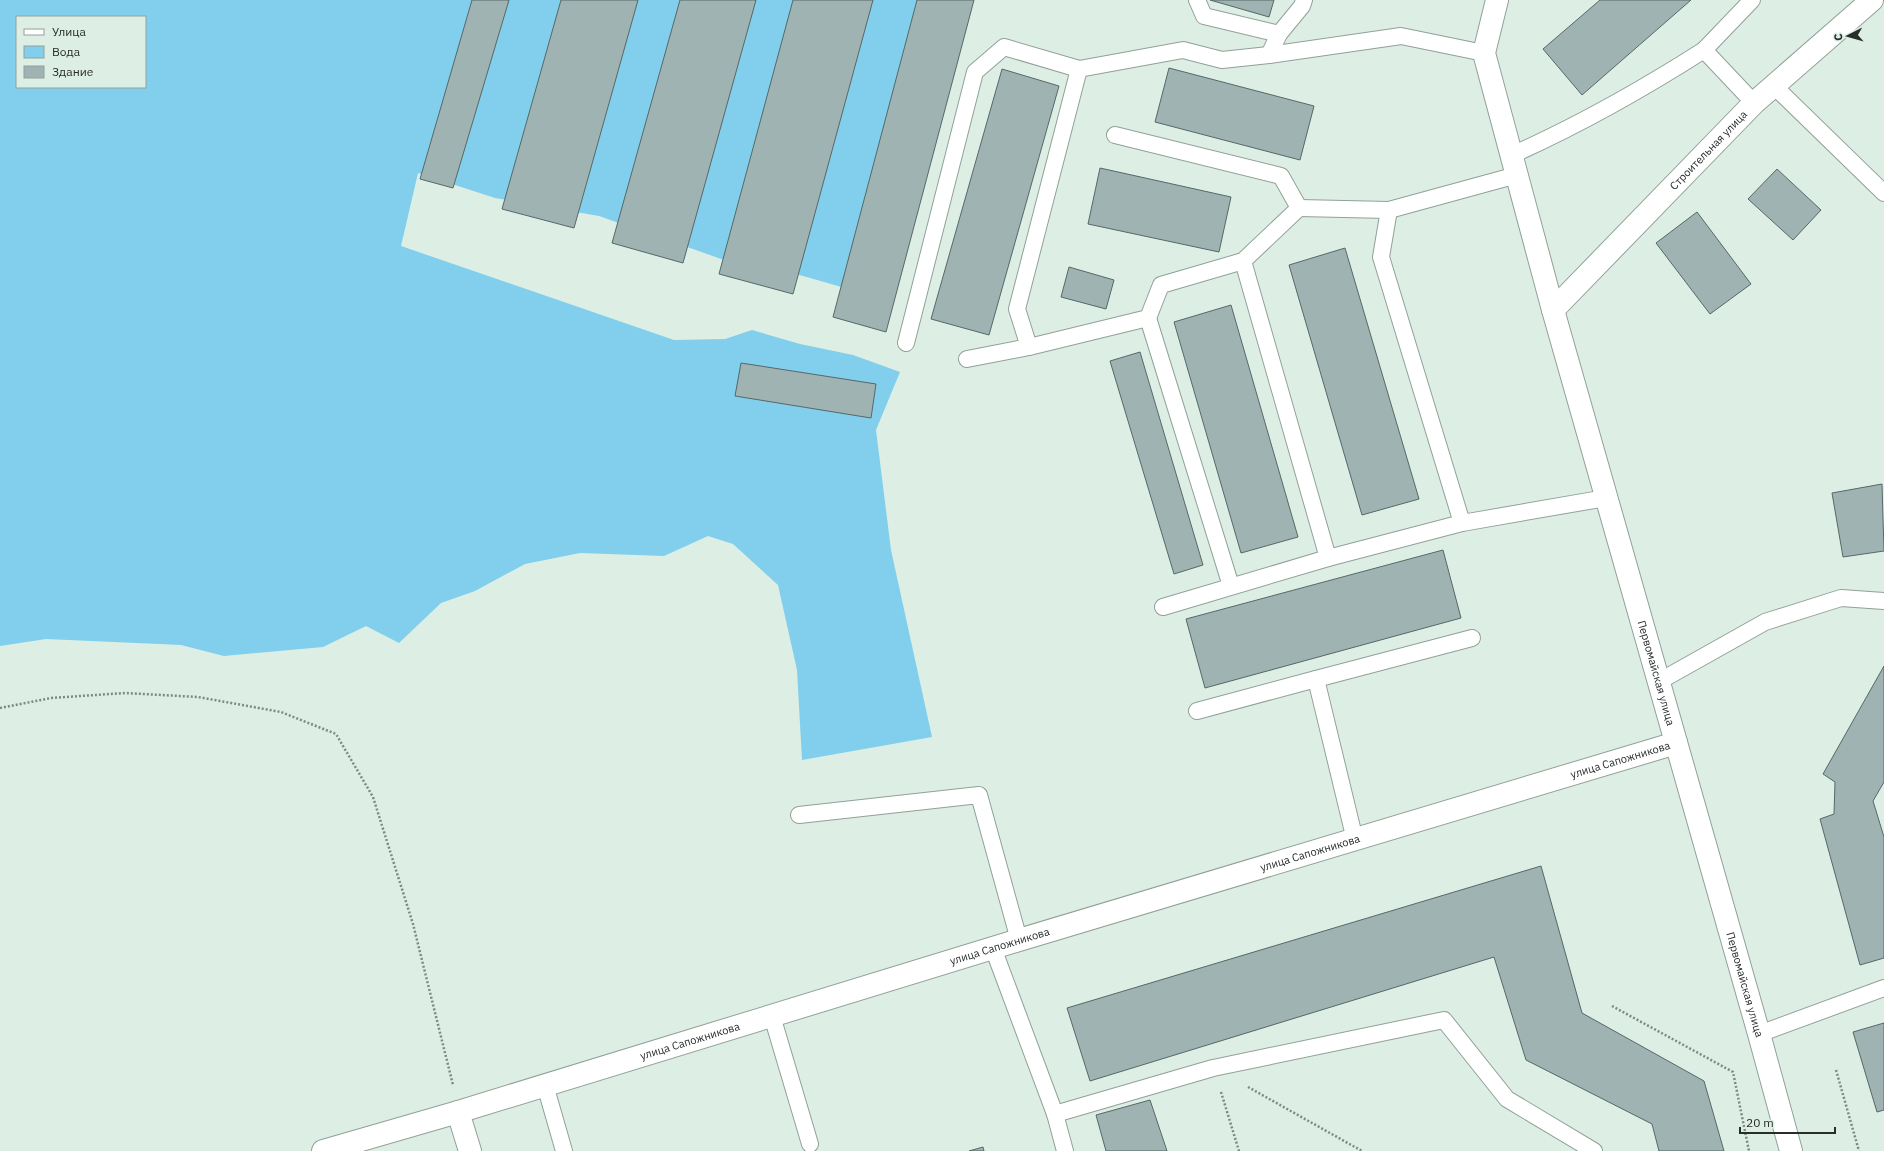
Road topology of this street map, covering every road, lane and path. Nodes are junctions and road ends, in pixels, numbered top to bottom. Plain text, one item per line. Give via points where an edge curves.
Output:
1 (1197, 0) edge
2 (1304, 0) edge
3 (1497, 0) edge
4 (1752, 0) edge
5 (1872, 0) edge
6 (1280, 34) junction
7 (1704, 50) junction
8 (1484, 53) junction
9 (1269, 55) junction
10 (1079, 69) junction
11 (1774, 86) junction
12 (1754, 103) junction
13 (1115, 135) dead end
14 (1512, 155) junction
15 (1517, 175) junction
16 (1884, 193) edge
17 (1299, 208) junction
18 (1389, 210) junction
19 (1243, 261) junction
20 (1553, 310) junction
21 (1148, 318) junction
22 (906, 343) dead end
23 (1029, 347) junction
24 (967, 360) dead end
25 (1606, 498) junction
26 (1462, 523) junction
27 (1328, 558) junction
28 (1231, 586) junction
29 (1884, 601) edge
30 (1163, 607) dead end
31 (1472, 638) dead end
32 (1316, 679) junction
33 (1658, 682) junction
34 (0, 708) edge
35 (1197, 711) dead end
36 (1676, 743) junction
37 (799, 815) dead end
38 (1355, 840) junction
39 (1019, 940) junction
40 (993, 948) junction
41 (1884, 988) edge
42 (1612, 1006) dead end
43 (772, 1016) junction
44 (1759, 1034) junction
45 (1213, 1068) junction
46 (1836, 1070) dead end
47 (545, 1085) junction
48 (458, 1112) junction
49 (1055, 1114) junction
50 (810, 1144) dead end
51 (323, 1151) edge
52 (470, 1151) edge
53 (564, 1151) edge
54 (1065, 1151) edge
55 (1239, 1151) edge
56 (1362, 1151) edge
57 (1594, 1151) edge
58 (1749, 1151) edge
59 (1790, 1151) edge
60 (1859, 1151) edge

1 - 6 lane via 1204,16
2 - 6 lane
3 - 8 street
4 - 7 lane
5 - 11 street, Строительная улица
6 - 9 lane
7 - 12 lane
7 - 14 lane via 1652,83 1573,126
8 - 9 lane via 1401,36
8 - 14 street, Первомайская улица
9 - 10 lane via 1222,60 1183,50
10 - 22 lane via 1004,47 975,72
10 - 23 lane via 1017,309
11 - 12 street, Строительная улица
11 - 16 lane
12 - 20 street, Строительная улица
13 - 17 lane via 1281,176
14 - 15 street, Первомайская улица
15 - 18 lane
15 - 20 street, Первомайская улица
17 - 18 lane
17 - 19 lane
18 - 26 lane via 1381,257
19 - 21 lane via 1161,285
19 - 27 lane
20 - 25 street, Первомайская улица
21 - 23 lane
21 - 28 lane
23 - 24 lane
25 - 26 lane
25 - 33 street, Первомайская улица
26 - 27 lane
27 - 28 lane
28 - 30 lane
29 - 33 lane via 1841,598 1765,622
31 - 32 lane
32 - 35 lane
32 - 38 lane
33 - 36 street, Первомайская улица
34 - 48 path via 51,698 125,693 198,698 281,712 336,734 373,797 413,924 452,1077
36 - 38 street, улица Сапожникова
36 - 44 street, Первомайская улица
37 - 39 lane via 979,795
38 - 39 street, улица Сапожникова
39 - 40 street, улица Сапожникова
40 - 43 street, улица Сапожникова
40 - 49 lane
41 - 44 lane
42 - 58 path via 1733,1072
43 - 47 street, улица Сапожникова
43 - 50 lane
44 - 59 street, Первомайская улица
45 - 49 lane
45 - 55 path
45 - 56 path
45 - 57 lane via 1444,1020 1507,1099
46 - 60 path
47 - 48 street, улица Сапожникова
47 - 53 lane
48 - 51 street, улица Сапожникова
48 - 52 street
49 - 54 lane

